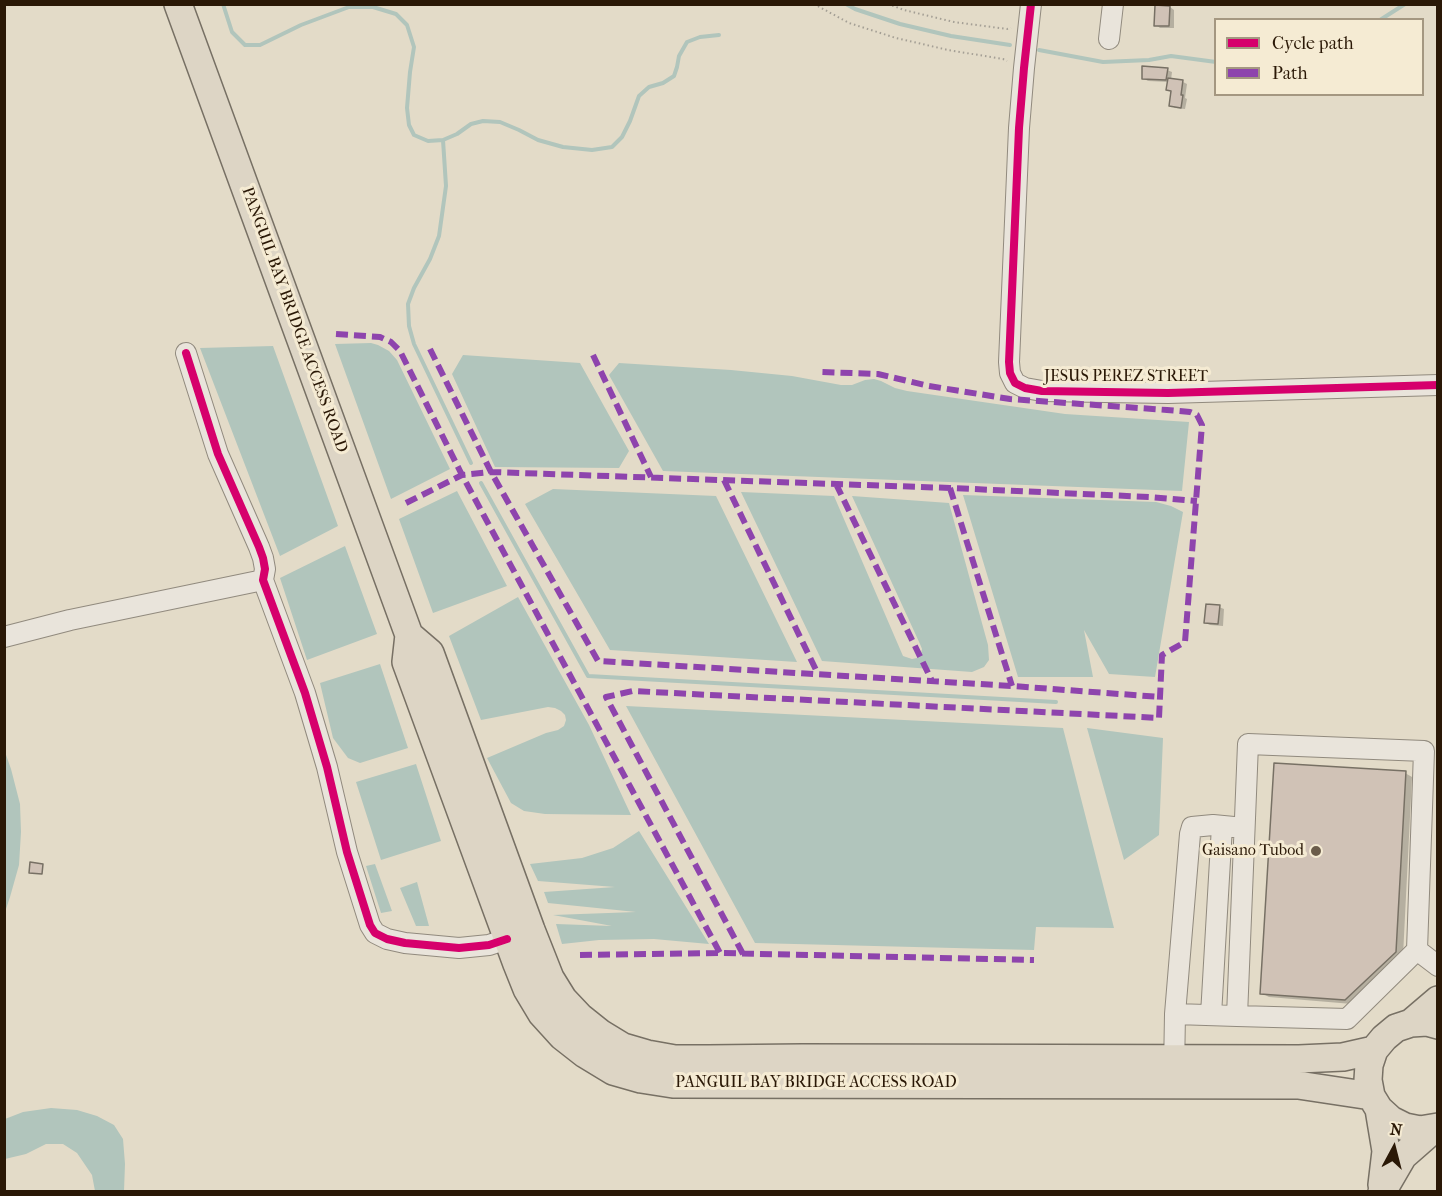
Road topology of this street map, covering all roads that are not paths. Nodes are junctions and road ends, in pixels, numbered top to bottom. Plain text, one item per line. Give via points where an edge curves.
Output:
1 (178, 4) edge
2 (1113, 4) edge
3 (1030, 14) edge
4 (1110, 39) dead end
5 (186, 353) dead end
6 (1437, 385) edge
7 (263, 580) junction
8 (410, 635) junction
9 (4, 637) edge
10 (1222, 826) junction
11 (1244, 828) junction
12 (507, 939) junction
13 (1417, 950) junction
14 (1437, 966) edge
15 (1437, 1000) edge
16 (1175, 1014) junction
17 (1211, 1015) junction
18 (1238, 1016) junction
19 (1411, 1023) junction
20 (1437, 1025) edge
21 (1374, 1050) junction
22 (1174, 1072) junction
23 (1375, 1102) junction
24 (1436, 1128) edge
25 (1382, 1191) edge

1 - 8 highway, PANGUIL BAY BRIDGE ACCESS ROAD
2 - 4 street
3 - 6 street, JESUS PEREZ STREET via 1019,128 1009,362 1015,383 1042,391 1168,393
5 - 7 street via 221,461 260,547
7 - 9 street
7 - 12 street via 305,693 347,852 375,933 405,943 459,948
8 - 12 highway, PANGUIL BAY BRIDGE ACCESS ROAD via 406,662
8 - 22 highway, PANGUIL BAY BRIDGE ACCESS ROAD via 430,653 550,978 580,1017 623,1047 675,1059
10 - 11 street
10 - 16 street via 1192,827 1190,834
10 - 17 street
11 - 13 street via 1248,744 1424,751
11 - 18 street
12 - 22 highway, PANGUIL BAY BRIDGE ACCESS ROAD via 527,989 556,1029 613,1071 641,1079 673,1084 802,1084
13 - 14 street
13 - 18 street via 1347,1019
15 - 19 highway
16 - 17 street
16 - 22 street
17 - 18 street
19 - 20 highway
19 - 21 highway via 1396,1028
21 - 22 highway, PANGUIL BAY BRIDGE ACCESS ROAD via 1343,1057
21 - 23 highway via 1368,1080
22 - 23 highway, PANGUIL BAY BRIDGE ACCESS ROAD via 1298,1085
23 - 24 highway via 1391,1120 1405,1127
23 - 25 highway via 1386,1151
24 - 25 highway via 1403,1156

